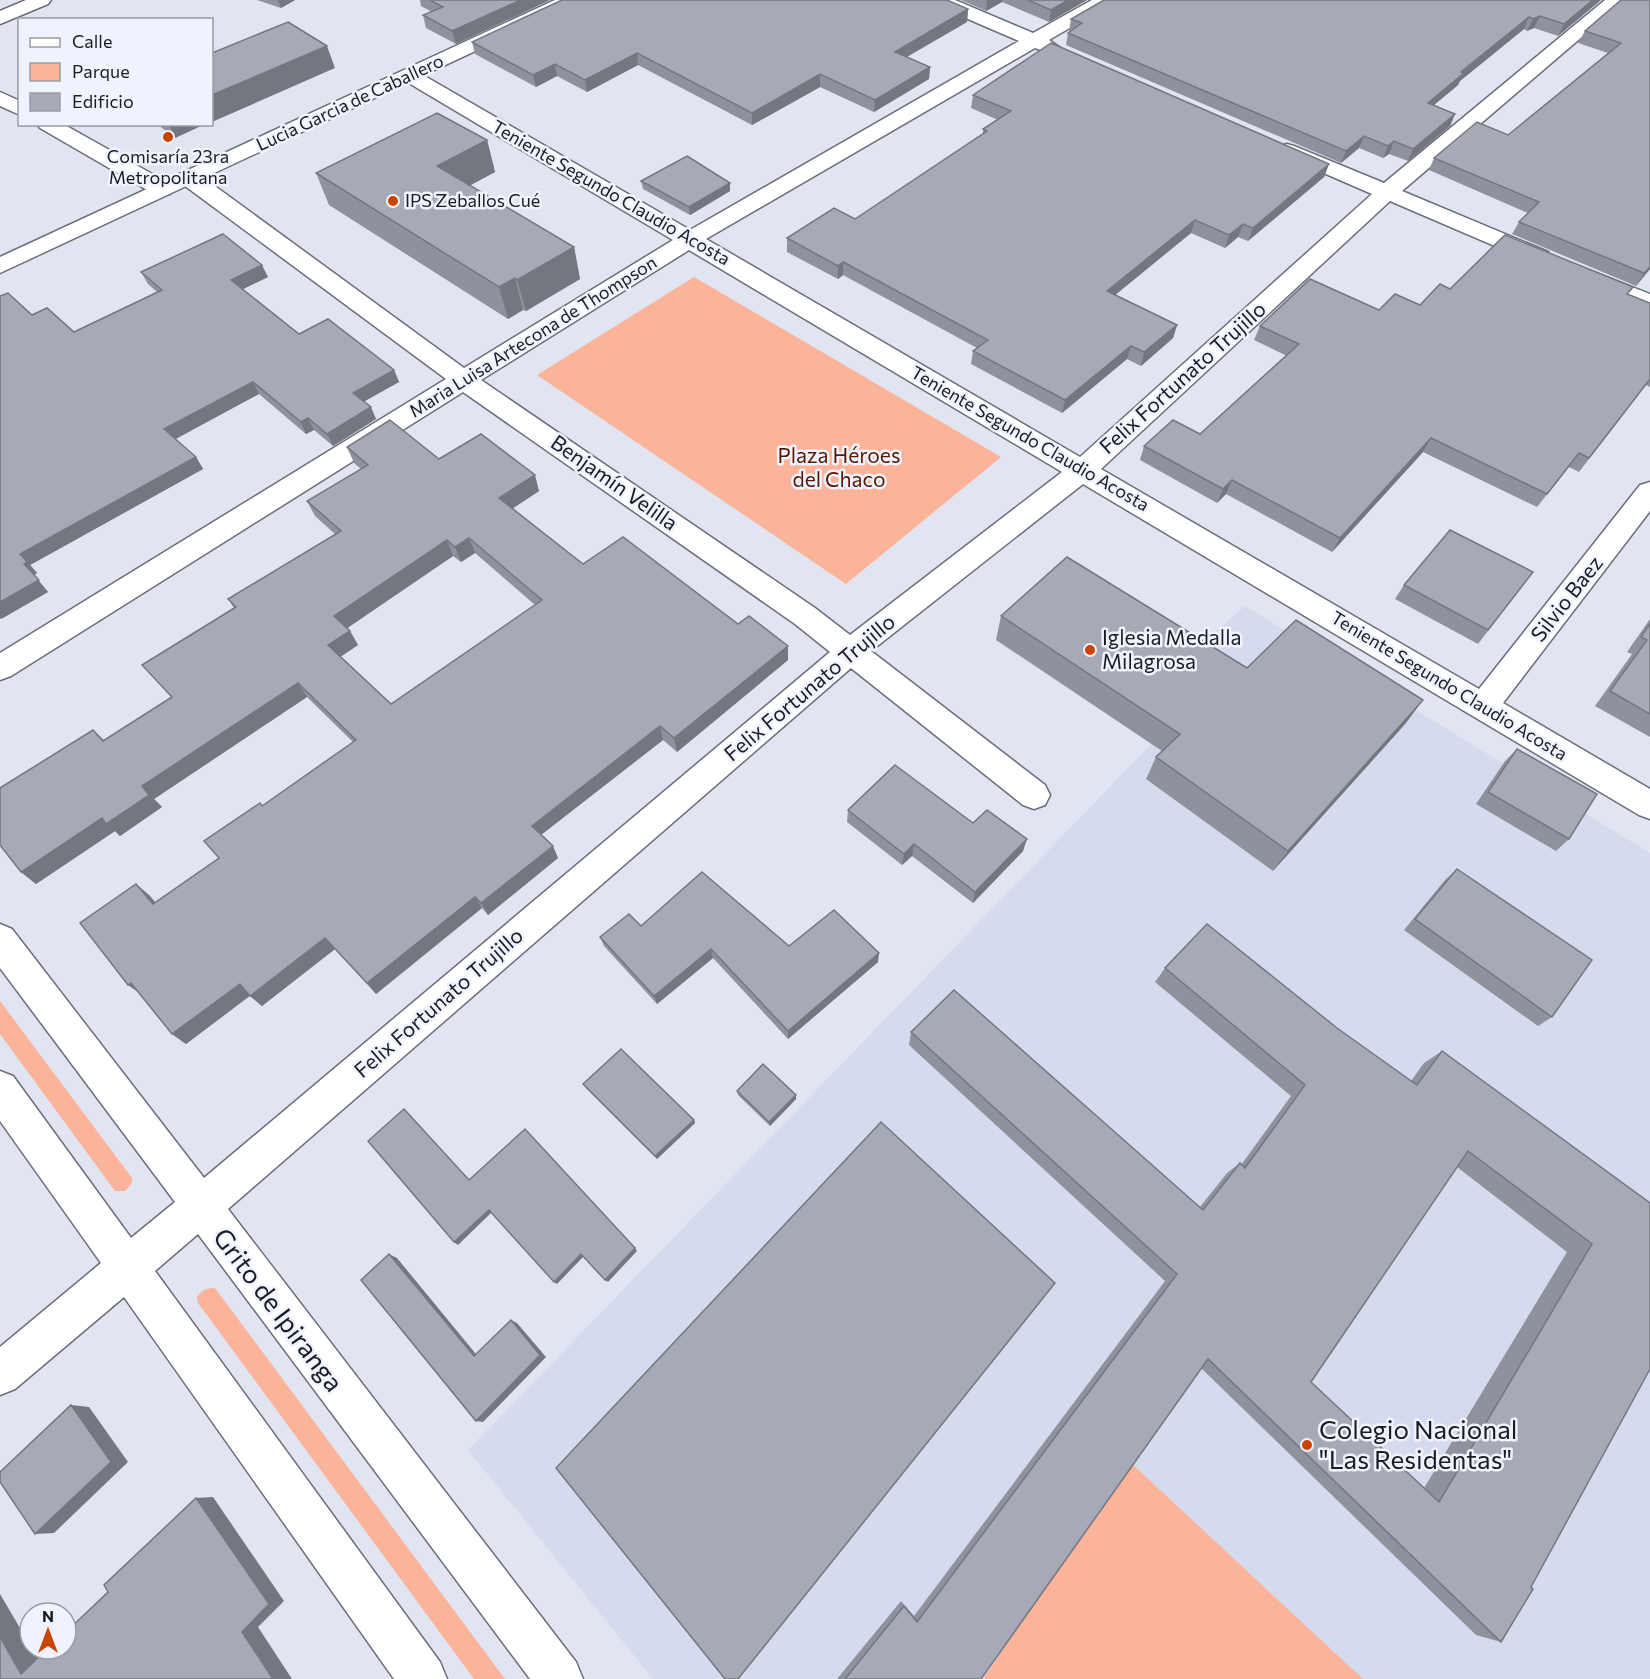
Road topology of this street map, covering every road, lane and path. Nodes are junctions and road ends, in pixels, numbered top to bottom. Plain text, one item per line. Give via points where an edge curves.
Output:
1 (42, 0) edge
2 (570, 0) edge
3 (939, 0) edge
4 (1105, 0) edge
5 (1616, 0) edge
6 (0, 18) edge
7 (1036, 42) junction
8 (1069, 56) edge
9 (408, 75) junction
10 (0, 98) edge
11 (18, 108) edge
12 (51, 126) edge
13 (1266, 141) edge
14 (189, 178) junction
15 (162, 189) junction
16 (1386, 194) junction
17 (690, 240) junction
18 (0, 266) edge
19 (1650, 303) edge
20 (463, 380) junction
21 (1083, 470) junction
22 (1650, 492) edge
23 (851, 651) junction
24 (0, 668) edge
25 (1484, 707) junction
26 (1034, 795) dead end
27 (1650, 805) edge
28 (0, 940) edge
29 (0, 1089) edge
30 (200, 1207) junction
31 (128, 1267) junction
32 (0, 1374) edge
33 (423, 1679) edge
34 (559, 1679) edge

1 - 6 street
2 - 9 street, Lucia Garcia de Caballero
3 - 7 street
4 - 7 street, Maria Luisa Artecona de Thompson
5 - 16 street, Felix Fortunato Trujillo
7 - 8 street
7 - 17 street, Maria Luisa Artecona de Thompson
9 - 14 street, Lucia Garcia de Caballero
9 - 17 street, Teniente Segundo Claudio Acosta
10 - 11 street
12 - 15 street
13 - 16 street
14 - 15 street, Lucia Garcia de Caballero
14 - 20 street, Benjamín Velilla
15 - 18 street, Lucia Garcia de Caballero
16 - 19 street
16 - 21 street, Felix Fortunato Trujillo
17 - 20 street, Maria Luisa Artecona de Thompson
17 - 21 street, Teniente Segundo Claudio Acosta
20 - 23 street, Benjamín Velilla
20 - 24 street, Maria Luisa Artecona de Thompson
21 - 23 street, Felix Fortunato Trujillo
21 - 25 street, Teniente Segundo Claudio Acosta
22 - 25 street, Silvio Baez
23 - 26 street, Benjamín Velilla
23 - 30 street, Felix Fortunato Trujillo
25 - 27 street, Teniente Segundo Claudio Acosta
28 - 30 street, Grito de Ipiranga
29 - 31 street
30 - 31 street, Felix Fortunato Trujillo
30 - 34 street, Grito de Ipiranga
31 - 32 street, Felix Fortunato Trujillo
31 - 33 street

